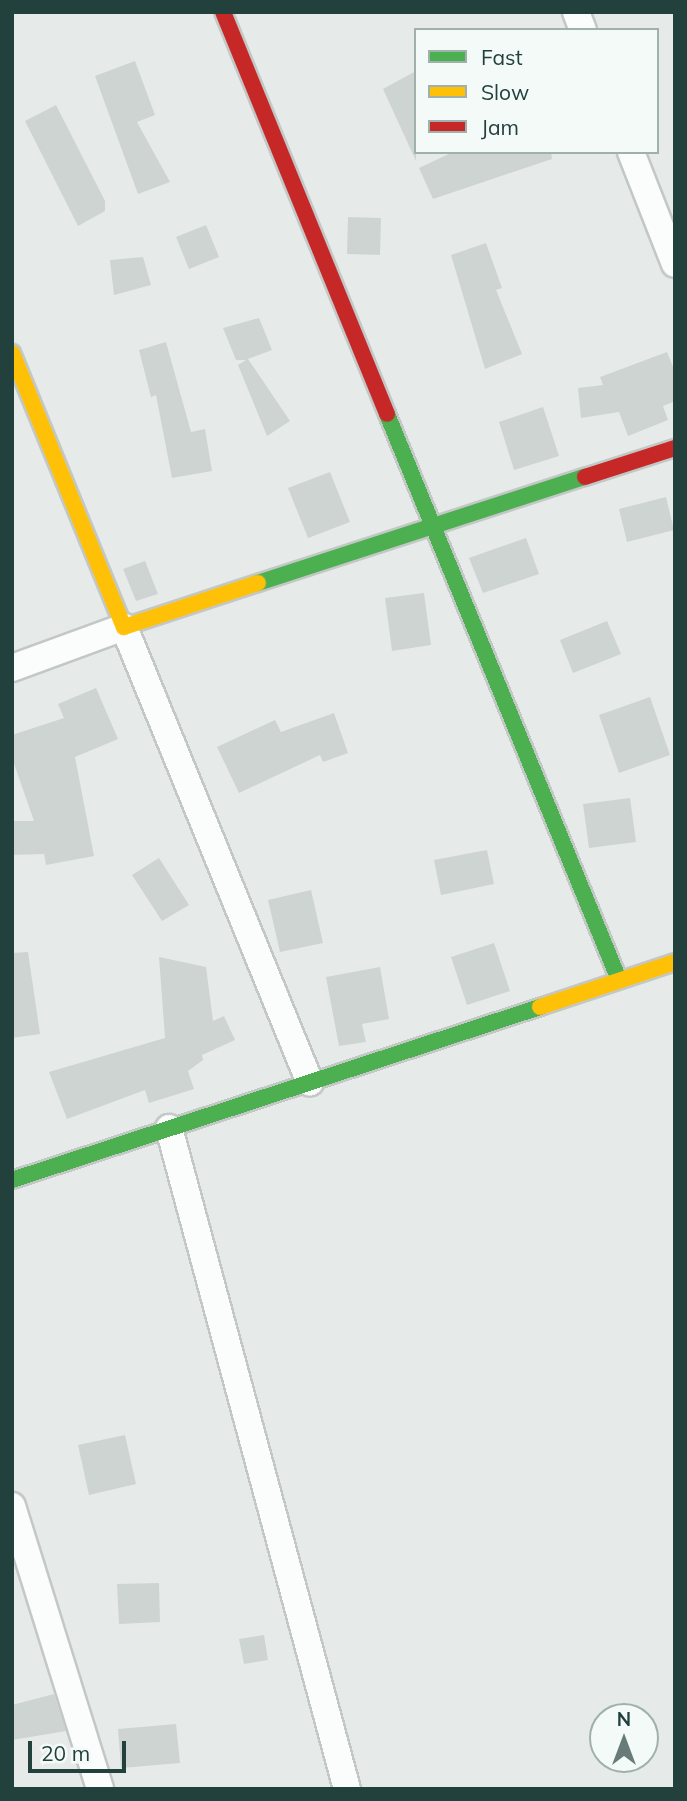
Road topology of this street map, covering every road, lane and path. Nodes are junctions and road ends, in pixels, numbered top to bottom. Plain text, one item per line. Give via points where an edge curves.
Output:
1 (223, 12) edge
2 (632, 154) edge
3 (675, 264) edge
4 (12, 353) edge
5 (675, 448) edge
6 (430, 529) junction
7 (124, 627) junction
8 (12, 668) edge
9 (675, 962) edge
10 (619, 980) junction
11 (310, 1082) junction
12 (169, 1128) junction
13 (12, 1180) edge
14 (12, 1506) edge
15 (100, 1789) edge
16 (347, 1789) edge

1 - 6 street
2 - 3 street
4 - 7 street
5 - 6 street
6 - 7 street
6 - 10 street
7 - 8 street
7 - 11 street
9 - 10 street
10 - 11 street
11 - 12 street
12 - 13 street
12 - 16 street
14 - 15 street

